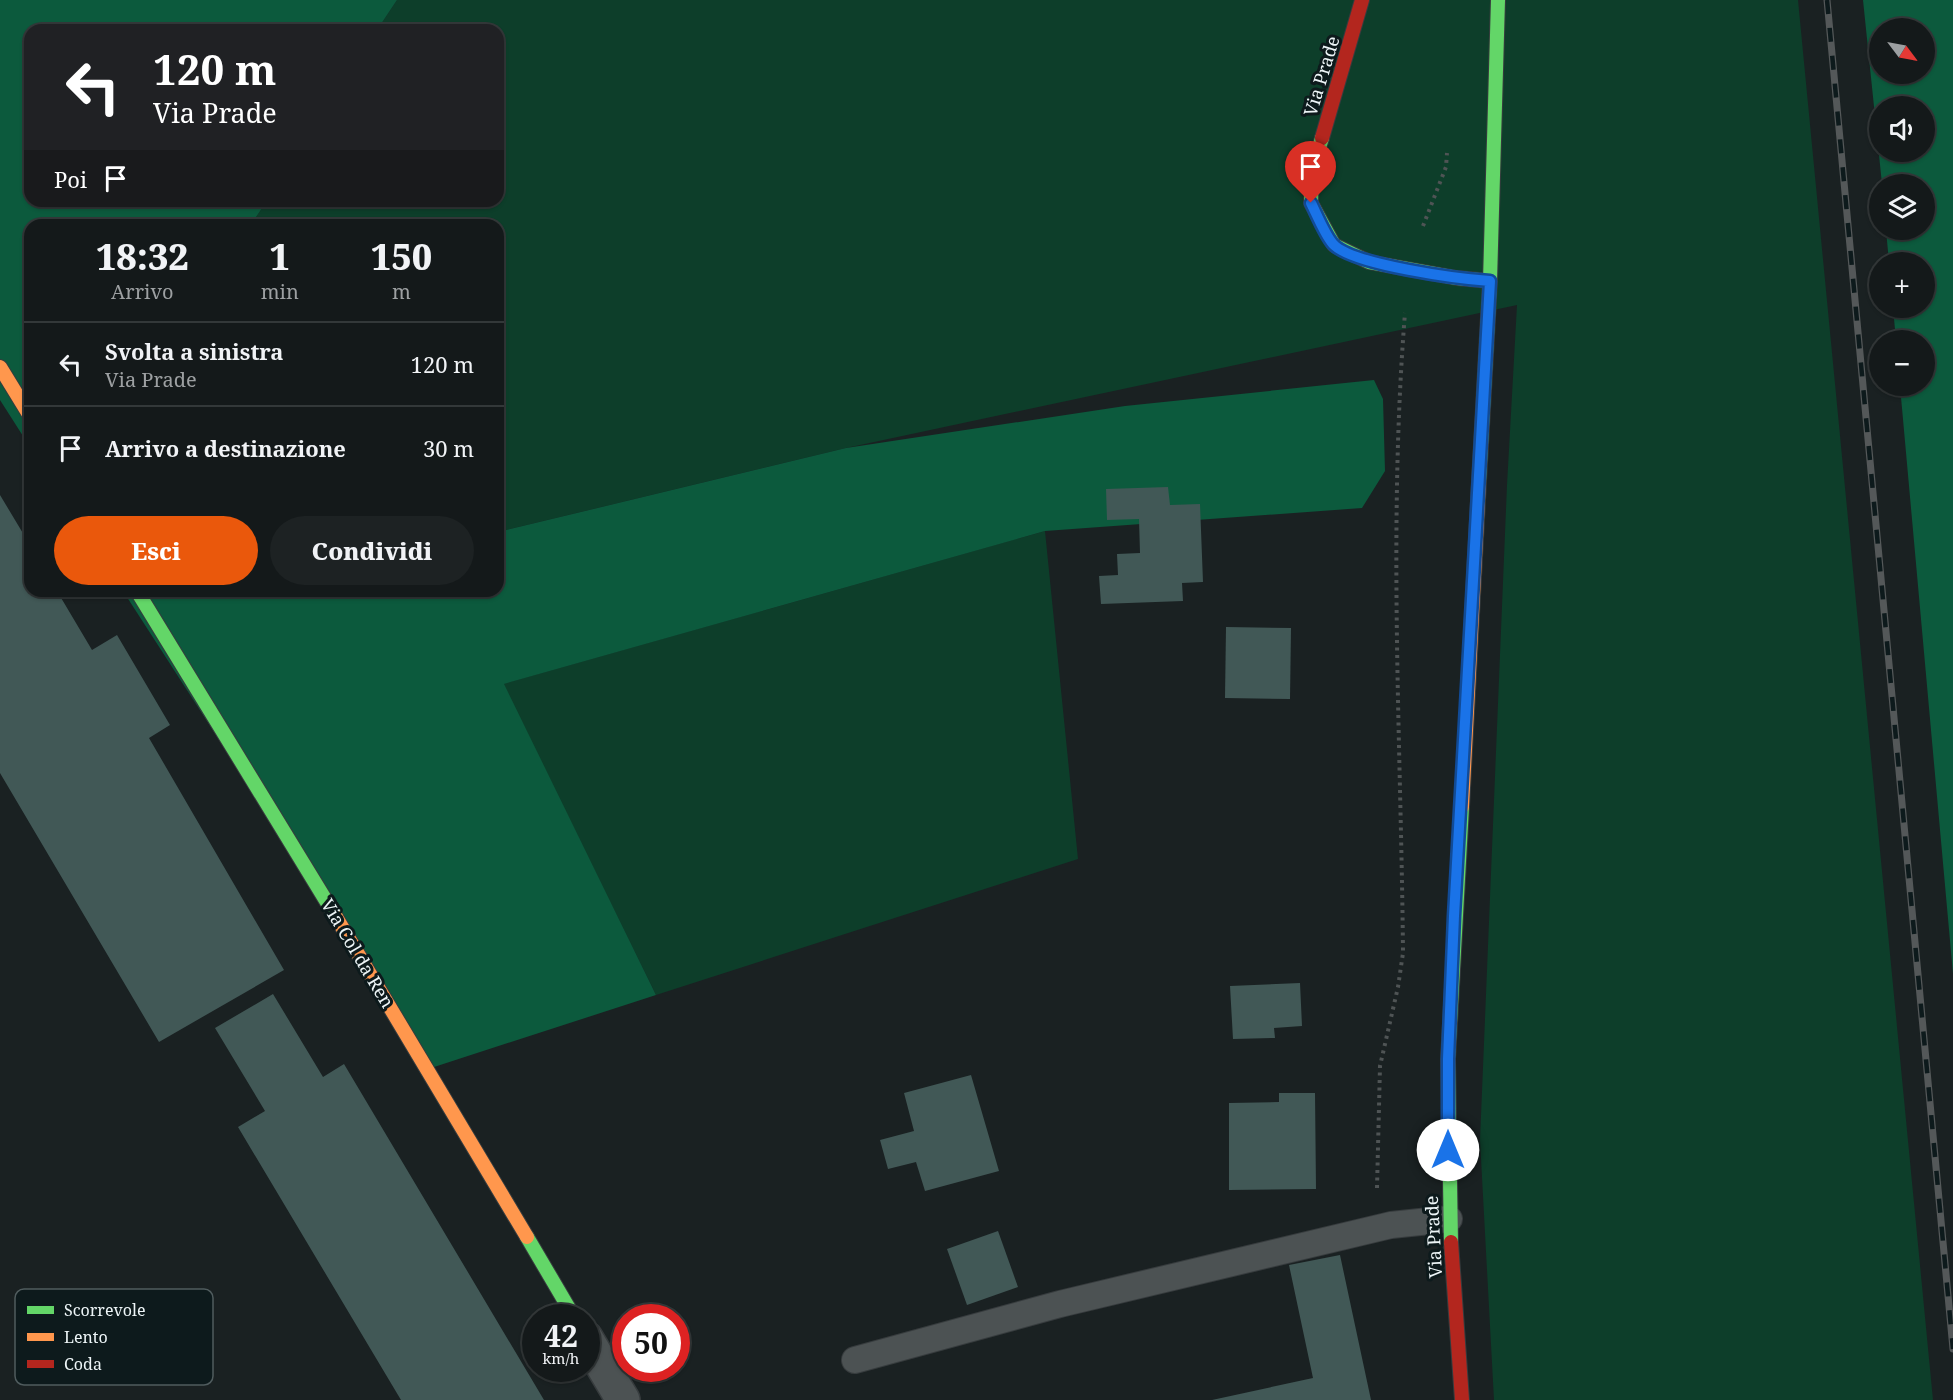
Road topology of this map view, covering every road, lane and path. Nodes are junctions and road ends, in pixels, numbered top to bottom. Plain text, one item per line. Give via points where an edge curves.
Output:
1 (1362, 0) edge
2 (1498, 0) edge
3 (1449, 144) dead end
4 (1423, 226) dead end
5 (1490, 281) junction
6 (1406, 310) dead end
7 (0, 367) edge
8 (24, 406) edge
9 (141, 597) edge
10 (1449, 1219) junction
11 (1391, 1225) junction
12 (566, 1304) edge
13 (855, 1360) dead end
14 (600, 1361) edge
15 (623, 1400) edge
16 (1462, 1400) edge

1 - 5 main road, Via Prade via 1312,171 1311,203 1334,245 1370,262 1457,279
2 - 5 main road, Via Prade
3 - 4 path via 1446,167
5 - 10 main road, Via Prade via 1448,1047
6 - 11 path via 1400,382 1396,596 1403,953 1380,1066 1377,1206
7 - 8 main road
9 - 12 main road, Via Col da Ren
10 - 11 lane
10 - 16 main road, Via Prade
11 - 13 lane via 1060,1304
14 - 15 street

